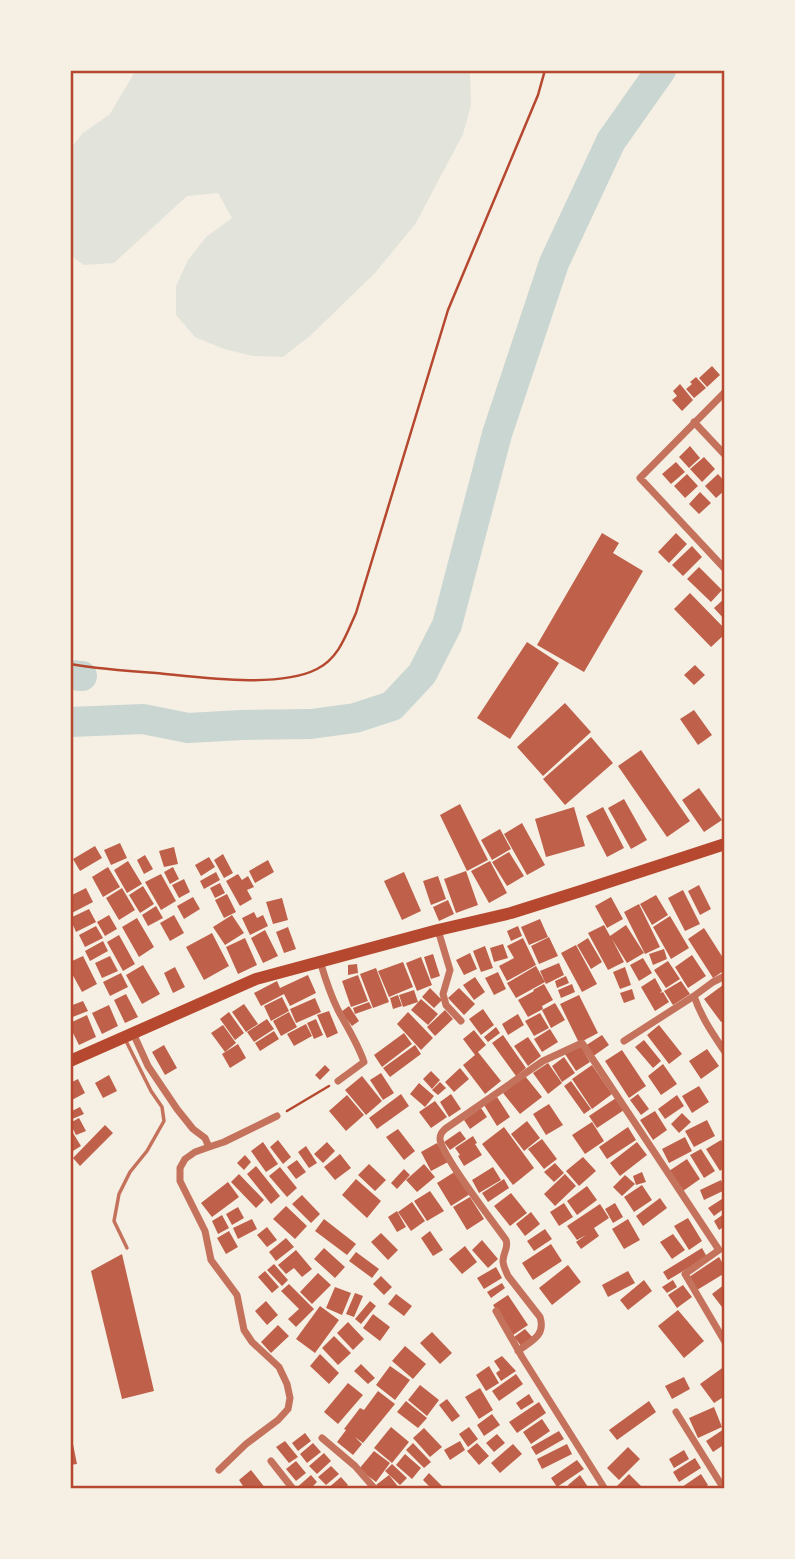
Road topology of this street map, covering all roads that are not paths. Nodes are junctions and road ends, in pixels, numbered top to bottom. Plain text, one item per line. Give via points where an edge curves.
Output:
1 (725, 392) edge
2 (694, 422) junction
3 (725, 455) edge
4 (725, 569) edge
5 (725, 844) edge
6 (438, 930) junction
7 (320, 961) junction
8 (725, 976) edge
9 (694, 996) junction
10 (461, 1021) dead end
11 (129, 1035) junction
12 (624, 1041) dead end
13 (725, 1052) edge
14 (70, 1061) edge
15 (338, 1081) road end
16 (278, 1116) road end
17 (209, 1147) junction
18 (127, 1248) dead end
19 (496, 1311) dead end
20 (725, 1342) edge
21 (518, 1351) junction
22 (676, 1412) dead end
23 (322, 1438) dead end
24 (271, 1461) dead end
25 (219, 1470) dead end
26 (293, 1489) edge
27 (375, 1489) edge
28 (605, 1489) edge
29 (724, 1489) edge

1 - 2 street
2 - 3 street
2 - 4 street via 640,478
5 - 6 main road via 511,913
6 - 7 main road
6 - 10 street via 450,970 443,994 446,1005
7 - 11 main road via 256,979
7 - 15 street via 336,1007 364,1062
8 - 9 street
9 - 12 street
9 - 13 street
11 - 14 main road
11 - 17 street via 177,1109
11 - 18 lane via 164,1121 120,1195 114,1221
16 - 17 street
17 - 25 street via 185,1159 180,1181 205,1231 211,1260 240,1300 244,1330 279,1367 290,1398 288,1409 278,1420
19 - 21 street
20 - 21 street via 685,1274 719,1250 582,1043 543,1061 495,1093 444,1129 441,1137 452,1163 506,1240 503,1257 508,1276 540,1317 541,1331
21 - 28 street
22 - 29 street
23 - 27 street
24 - 26 street

